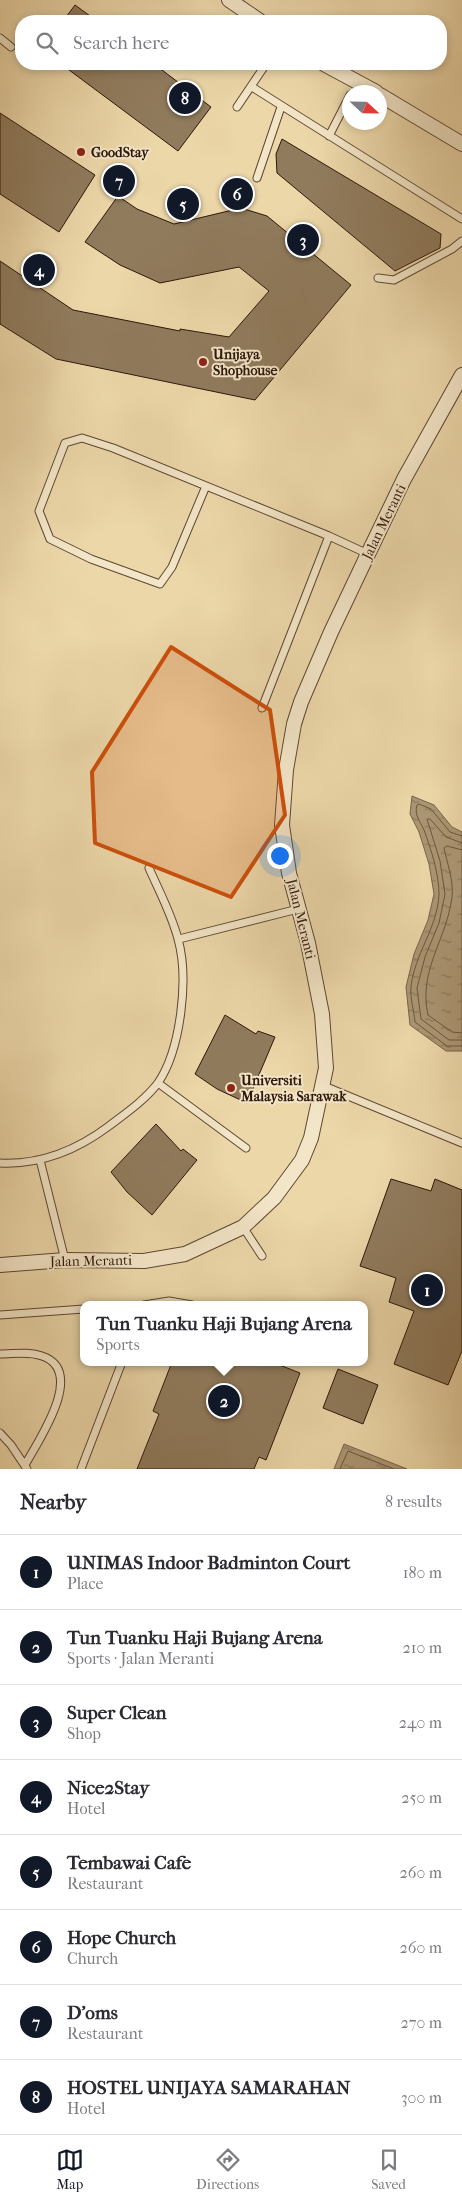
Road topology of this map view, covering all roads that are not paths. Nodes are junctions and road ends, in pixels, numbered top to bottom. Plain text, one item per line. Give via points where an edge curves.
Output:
1 (229, 0) edge
2 (251, 15) edge
3 (0, 38) edge
4 (11, 47) dead end
5 (262, 70) edge
6 (330, 70) edge
7 (347, 85) edge
8 (252, 87) junction
9 (387, 99) edge
10 (237, 107) dead end
11 (281, 107) junction
12 (342, 110) edge
13 (329, 136) junction
14 (462, 144) edge
15 (257, 178) dead end
16 (462, 219) edge
17 (462, 241) edge
18 (378, 278) dead end
19 (462, 375) edge
20 (206, 486) junction
21 (329, 536) junction
22 (368, 554) junction
23 (262, 708) dead end
24 (149, 868) dead end
25 (298, 909) junction
26 (179, 939) junction
27 (158, 1082) junction
28 (324, 1086) junction
29 (462, 1143) edge
30 (246, 1148) dead end
31 (40, 1160) junction
32 (0, 1163) edge
33 (243, 1227) junction
34 (262, 1256) dead end
35 (66, 1260) junction
36 (0, 1265) edge
37 (80, 1309) edge
38 (0, 1315) edge
39 (0, 1354) edge
40 (120, 1366) edge
41 (0, 1433) edge
42 (26, 1467) edge
43 (81, 1469) edge

1 - 2 street
3 - 4 lane
5 - 8 lane
6 - 7 street
8 - 10 lane
8 - 11 lane
9 - 14 street
11 - 13 lane
11 - 15 lane
12 - 13 lane
13 - 16 lane
17 - 18 lane via 394,280
19 - 22 street, Jalan Meranti via 404,479
20 - 20 lane via 82,438 65,443 39,511 50,539 91,559 160,584 172,567
20 - 21 lane
21 - 22 lane
21 - 23 lane
22 - 25 street, Jalan Meranti via 331,632 294,724 286,770 282,825 284,850
24 - 26 lane
25 - 26 lane
25 - 28 street, Jalan Meranti via 322,1014 326,1048
26 - 27 lane via 183,985 179,1028 170,1059
27 - 30 lane
27 - 31 lane via 143,1100 95,1136 63,1153
28 - 29 lane
28 - 33 street, Jalan Meranti via 302,1160 274,1198
31 - 32 lane
31 - 35 lane
33 - 34 lane
33 - 35 street, Jalan Meranti via 185,1254 144,1261
35 - 36 street, Jalan Meranti
37 - 38 lane
39 - 42 lane via 41,1355 60,1372 58,1401
40 - 43 lane
41 - 42 lane

